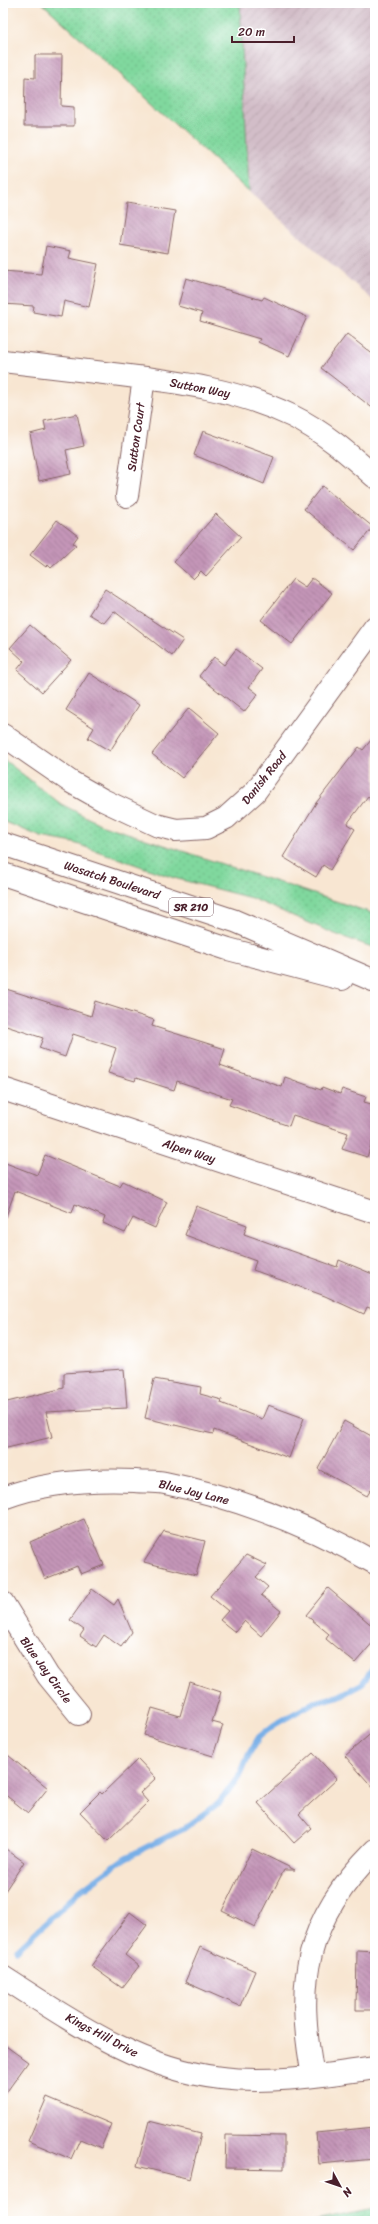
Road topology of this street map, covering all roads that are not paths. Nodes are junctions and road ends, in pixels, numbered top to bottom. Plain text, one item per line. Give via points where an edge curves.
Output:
1 (3, 361) edge
2 (144, 378) junction
3 (375, 476) edge
4 (127, 496) dead end
5 (375, 627) edge
6 (3, 735) edge
7 (3, 844) edge
8 (3, 874) edge
9 (375, 981) edge
10 (375, 988) edge
11 (3, 1089) edge
12 (375, 1212) edge
13 (3, 1498) edge
14 (375, 1563) edge
15 (3, 1603) edge
16 (79, 1714) dead end
17 (375, 1850) edge
18 (3, 1977) edge
19 (375, 2068) edge
20 (313, 2076) junction

1 - 2 street, Sutton Way
2 - 3 street, Sutton Way via 210,388 272,407 312,427
2 - 4 street, Sutton Court
5 - 6 street, Danish Road via 255,792 232,814 206,828 180,830 156,825 71,782
7 - 9 street, Wasatch Boulevard / SR 210 via 235,921
8 - 10 street, SR 210 via 228,949
11 - 12 street, Alpen Way
13 - 14 street, Blue Jay Lane via 24,1490 95,1480 164,1483 225,1498 277,1517
15 - 16 street, Blue Jay Circle via 48,1676
17 - 20 street via 351,1874 326,1912 310,1952 305,1997 306,2042
18 - 20 street, Kings Hill Drive via 82,2027 126,2051 173,2068 220,2078 268,2080
19 - 20 street, Kings Hill Drive

